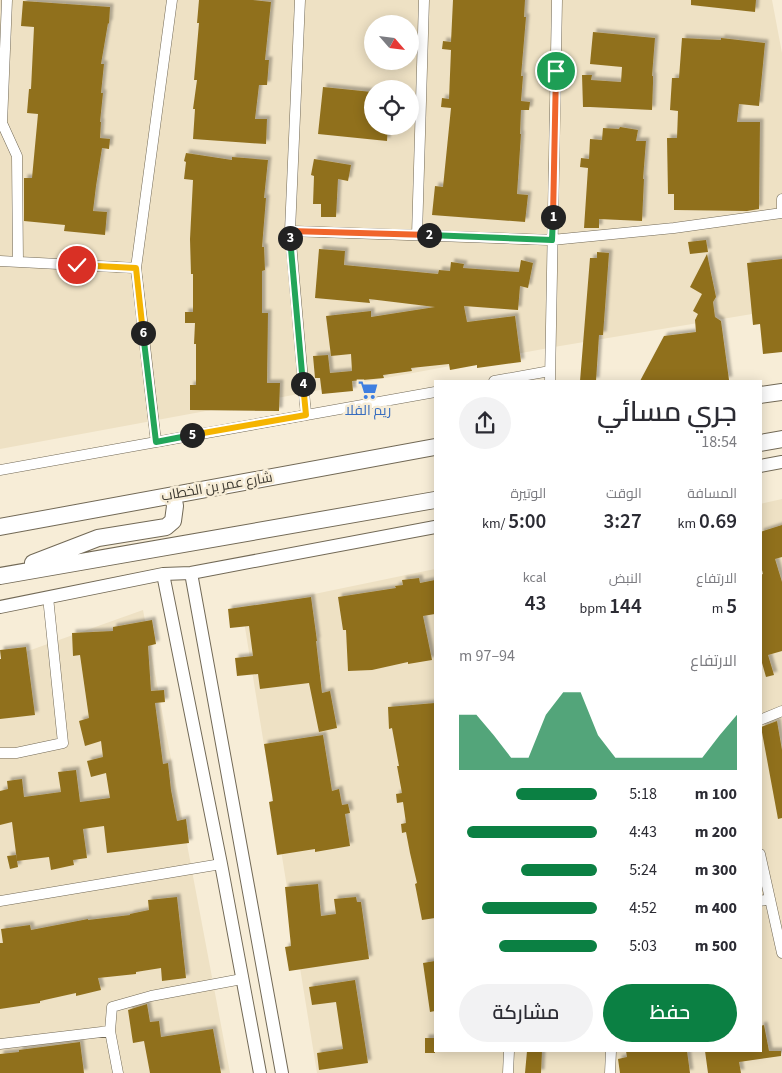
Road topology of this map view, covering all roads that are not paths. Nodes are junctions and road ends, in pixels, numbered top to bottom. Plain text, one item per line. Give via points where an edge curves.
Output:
1 (7, 0) edge
2 (172, 0) edge
3 (300, 0) edge
4 (424, 0) edge
5 (557, 0) edge
6 (1, 123) edge
7 (782, 199) edge
8 (290, 231) junction
9 (417, 235) junction
10 (552, 240) junction
11 (0, 261) edge
12 (18, 262) junction
13 (136, 268) junction
14 (550, 376) edge
15 (505, 380) edge
16 (434, 392) edge
17 (782, 392) edge
18 (762, 395) edge
19 (306, 415) junction
20 (782, 439) edge
21 (156, 442) junction
22 (762, 443) edge
23 (434, 448) edge
24 (782, 462) edge
25 (762, 466) edge
26 (0, 470) edge
27 (173, 495) junction
28 (434, 500) edge
29 (0, 527) edge
30 (434, 527) edge
31 (191, 573) junction
32 (163, 574) junction
33 (0, 575) edge
34 (48, 597) junction
35 (0, 607) edge
36 (782, 711) edge
37 (762, 719) edge
38 (0, 753) edge
39 (221, 864) junction
40 (762, 872) edge
41 (765, 900) edge
42 (0, 901) edge
43 (782, 953) edge
44 (242, 979) junction
45 (110, 1031) junction
46 (0, 1044) edge
47 (509, 1052) edge
48 (611, 1052) edge
49 (118, 1073) edge
50 (260, 1073) edge
51 (282, 1073) edge
52 (508, 1073) edge
53 (610, 1073) edge

1 - 6 street
2 - 13 street
3 - 8 street
4 - 9 street
5 - 10 street
6 - 12 street via 17,156
7 - 10 street via 782,213
8 - 9 street
8 - 19 street
9 - 10 street
10 - 14 street
11 - 12 street
12 - 13 street
13 - 21 street
14 - 15 street
16 - 19 street
17 - 18 main road
19 - 21 street
20 - 22 main road
21 - 26 street
23 - 27 main road, شارع عمر بن الخطاب
24 - 25 street
27 - 29 main road, شارع عمر بن الخطاب
27 - 33 main road via 173,521 166,527 98,538
28 - 33 main road
30 - 31 street
31 - 32 street
31 - 51 street
32 - 34 street
32 - 39 street
34 - 35 street
34 - 38 street via 63,742 16,753
36 - 37 street
39 - 42 street
39 - 44 street
40 - 41 street
41 - 43 street
44 - 45 street via 151,996 112,1007
44 - 50 street
45 - 46 street
45 - 49 street
47 - 52 street
48 - 53 street

